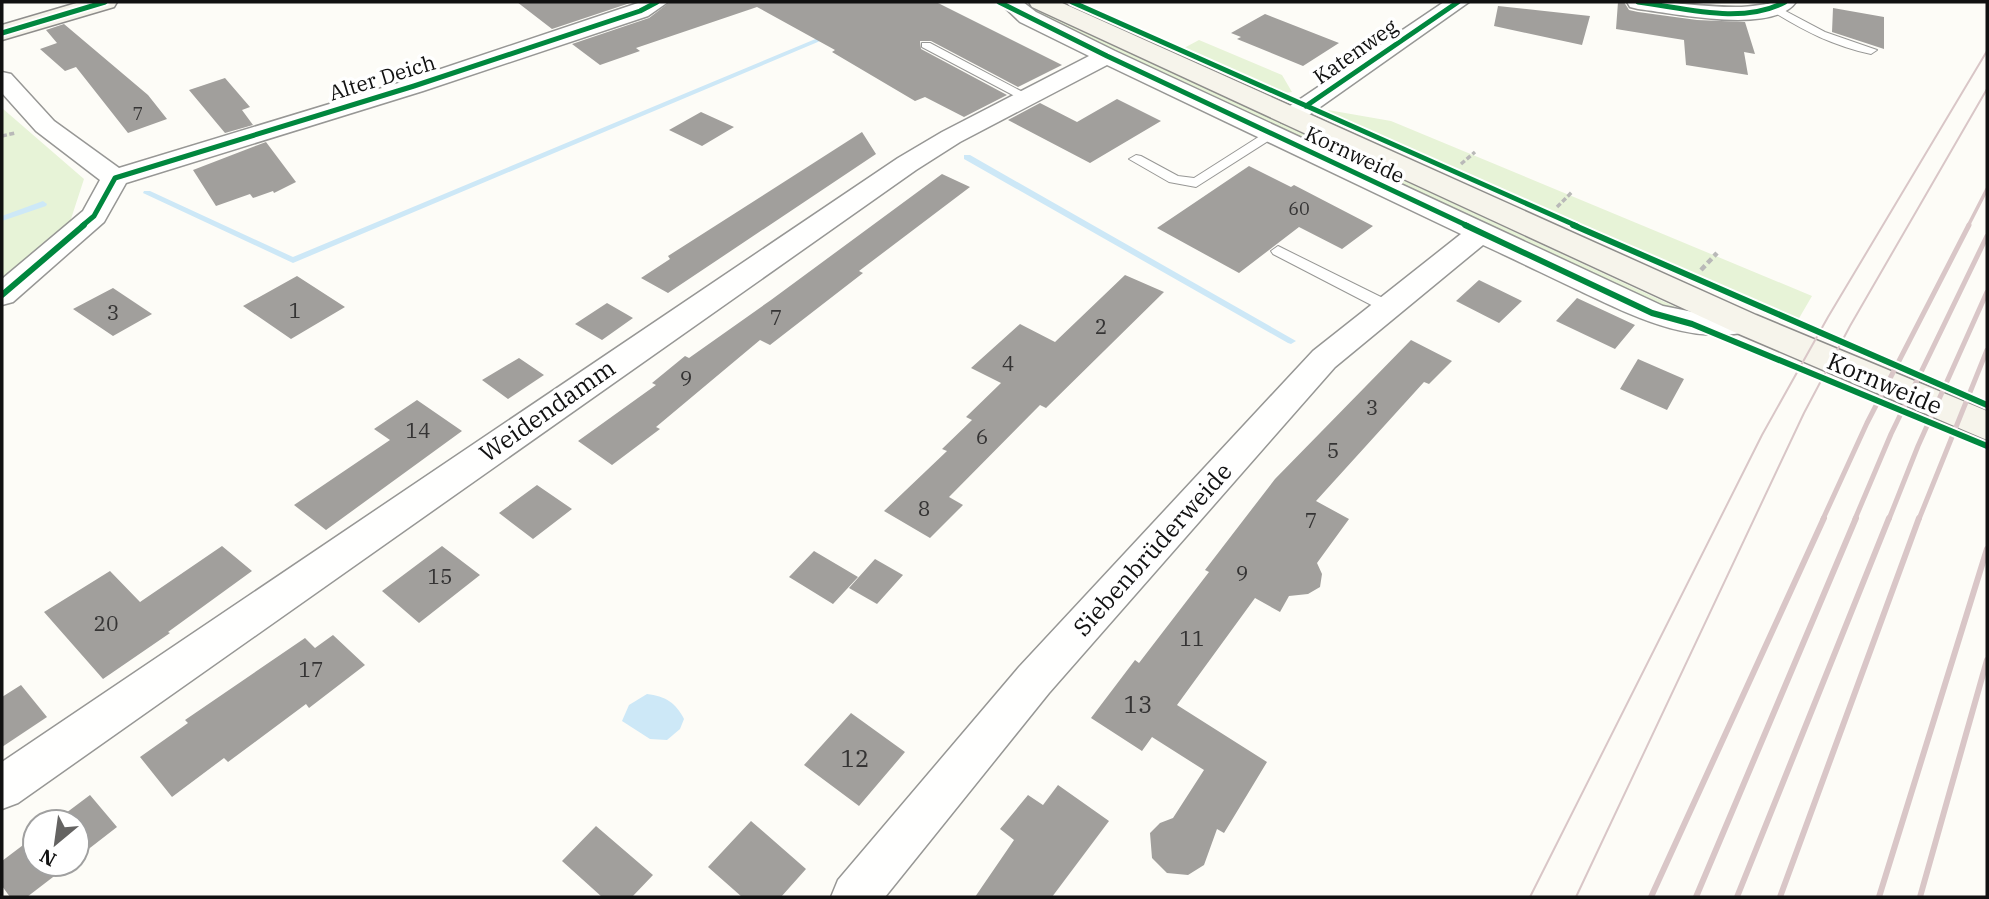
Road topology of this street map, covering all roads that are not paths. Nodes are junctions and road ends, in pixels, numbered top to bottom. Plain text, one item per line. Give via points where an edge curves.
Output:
1 (47, 2) edge
2 (105, 2) edge
3 (657, 2) edge
4 (1010, 2) edge
5 (1041, 2) edge
6 (1458, 2) edge
7 (1638, 2) edge
8 (1781, 5) edge
9 (2, 16) edge
10 (2, 33) edge
11 (926, 45) dead end
12 (1871, 50) dead end
13 (1107, 56) junction
14 (2, 79) edge
15 (1028, 98) junction
16 (1281, 125) junction
17 (1136, 159) dead end
18 (115, 178) junction
19 (1481, 232) junction
20 (1278, 251) dead end
21 (2, 295) edge
22 (1388, 307) junction
23 (1744, 323) junction
24 (1987, 426) edge
25 (2, 788) edge
26 (855, 897) edge

1 - 9 main road
2 - 10 main road
3 - 18 street, Alter Deich via 414,86
4 - 13 street, Kornweide via 1028,17
5 - 16 main road, Kornweide
6 - 16 street, Katenweg
7 - 8 street via 1720,12 1751,12
8 - 12 lane via 1825,39
11 - 15 lane
13 - 15 street, Weidendamm
13 - 16 street, Kornweide
14 - 18 street via 45,126
15 - 25 street, Weidendamm via 907,164
16 - 17 lane via 1196,183 1174,179
16 - 19 street, Kornweide
16 - 23 main road, Kornweide
18 - 21 street via 94,216
19 - 22 street, Siebenbrüderweide
19 - 23 street, Kornweide via 1662,316 1713,327
20 - 22 lane
22 - 26 street, Siebenbrüderweide via 1324,359 1034,680
23 - 24 main road, Kornweide

